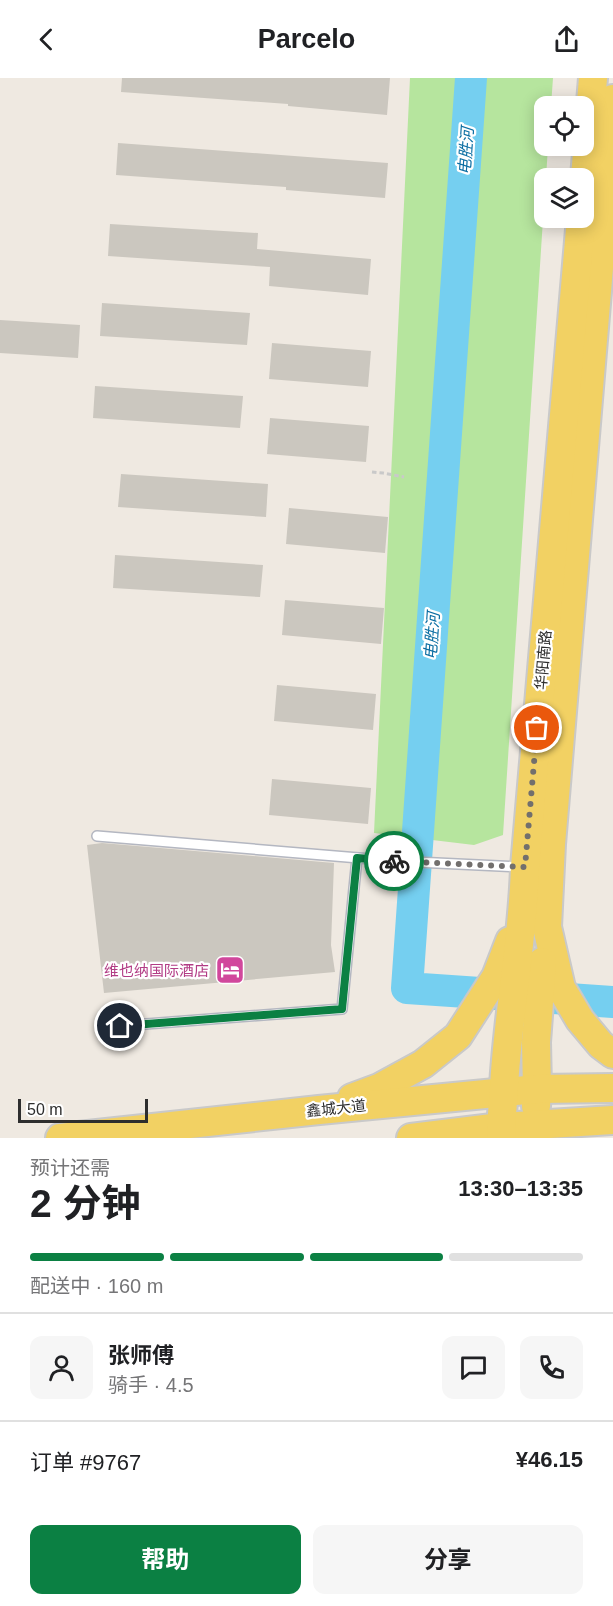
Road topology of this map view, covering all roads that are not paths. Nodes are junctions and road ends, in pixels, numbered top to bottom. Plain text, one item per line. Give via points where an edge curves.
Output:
1 (593, 78) edge
2 (613, 99) edge
3 (586, 168) edge
4 (580, 228) edge
5 (97, 836) dead end
6 (357, 858) junction
7 (525, 867) junction
8 (519, 966) junction
9 (120, 1026) dead end
10 (607, 1050) edge
11 (613, 1088) edge
12 (537, 1089) junction
13 (504, 1092) junction
14 (319, 1110) junction
15 (613, 1120) edge
16 (535, 1131) edge
17 (501, 1133) edge
18 (60, 1138) edge
19 (411, 1138) edge

1 - 3 main road
2 - 10 main road, 华阳南路 via 547,927 561,988 580,1020
4 - 7 main road, 华阳南路
5 - 6 lane
6 - 7 lane
6 - 9 lane via 342,1009
7 - 8 main road, 华阳南路
8 - 12 main road, 华阳南路 via 536,1042
8 - 13 main road, 华阳南路
8 - 14 main road via 458,1036 423,1064 388,1083
11 - 12 main road, 鑫城大道
12 - 13 main road, 鑫城大道
12 - 16 main road, 华阳南路
13 - 14 main road, 鑫城大道
13 - 17 main road, 华阳南路
14 - 18 main road, 鑫城大道
15 - 16 main road
16 - 17 main road
17 - 19 main road

